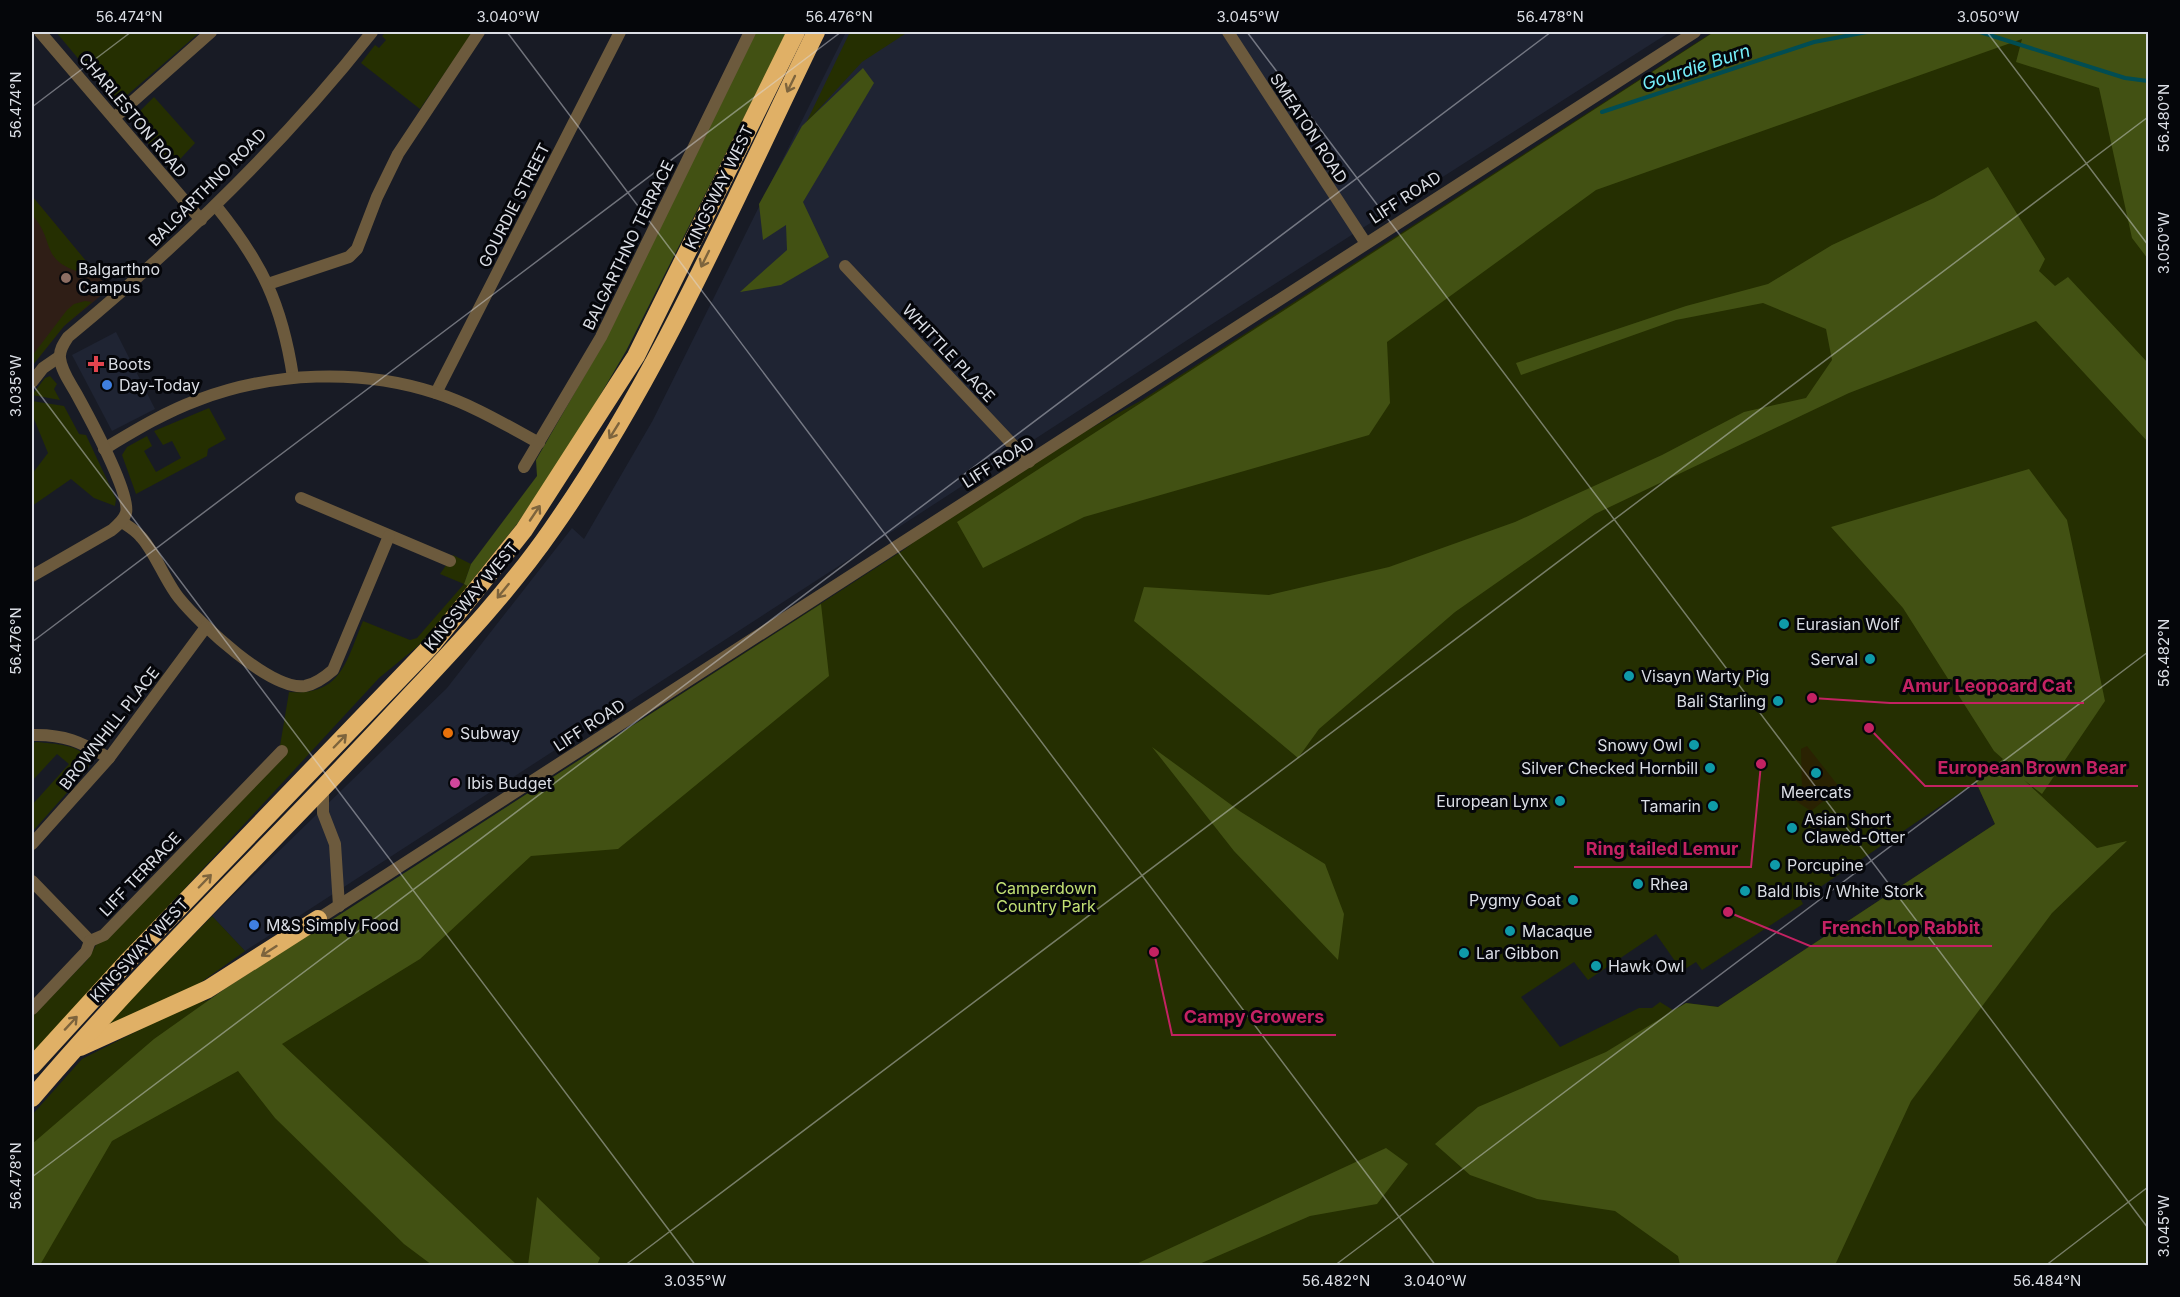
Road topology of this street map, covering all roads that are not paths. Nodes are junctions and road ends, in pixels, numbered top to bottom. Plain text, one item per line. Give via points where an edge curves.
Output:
1 (40, 32) edge
2 (211, 32) edge
3 (372, 32) edge
4 (479, 32) edge
5 (620, 32) edge
6 (750, 32) edge
7 (796, 32) edge
8 (816, 32) edge
9 (1228, 32) edge
10 (1695, 32) edge
11 (114, 118) junction
12 (216, 206) junction
13 (201, 220) junction
14 (1365, 242) junction
15 (845, 266) dead end
16 (268, 284) junction
17 (59, 357) junction
18 (293, 377) junction
19 (32, 382) edge
20 (436, 393) junction
21 (539, 443) junction
22 (104, 449) junction
23 (1029, 462) junction
24 (524, 467) dead end
25 (301, 498) dead end
26 (122, 522) junction
27 (389, 536) junction
28 (450, 561) dead end
29 (32, 576) edge
30 (206, 627) junction
31 (32, 735) edge
32 (263, 750) dead end
33 (282, 751) dead end
34 (109, 758) junction
35 (273, 760) junction
36 (323, 789) junction
37 (32, 844) edge
38 (32, 881) edge
39 (339, 906) junction
40 (318, 919) joint
41 (90, 941) junction
42 (32, 1009) edge
43 (72, 1051) junction
44 (32, 1066) edge
45 (32, 1098) edge

1 - 11 street, CHARLESTON ROAD
2 - 11 street
3 - 12 street, BALGARTHNO ROAD via 315,101
4 - 16 street via 398,154 357,249 349,257
5 - 20 street, GOURDIE STREET
6 - 21 street, BALGARTHNO TERRACE via 601,337
44 -> 7 highway, KINGSWAY WEST via 432,645 524,530 636,356
8 -> 36 highway, KINGSWAY WEST via 648,377 552,530 484,615
9 - 14 street, SMEATON ROAD
10 - 14 street, LIFF ROAD
11 - 13 street, CHARLESTON ROAD
12 - 13 street, BALGARTHNO ROAD
12 - 16 street via 238,232
13 - 17 street, BALGARTHNO ROAD via 68,337
14 - 23 street, LIFF ROAD
15 - 23 street, WHITTLE PLACE
16 - 18 street via 287,336
17 - 19 street, BALGARTHNO ROAD
17 - 22 street
18 - 20 street via 380,381
18 - 22 street via 196,400
20 - 21 street
21 - 24 street, BALGARTHNO TERRACE
22 - 26 street via 126,499 127,512
23 - 39 street, LIFF ROAD
25 - 27 street
26 - 29 street
26 - 30 street via 142,537 179,599
27 - 28 street
27 - 30 street via 333,670 320,681 305,686 268,674
30 - 34 street, BROWNHILL PLACE
31 - 34 street via 52,734 80,741
32 - 35 street
33 - 35 street, LIFF TERRACE
34 - 37 street, BROWNHILL PLACE
35 - 41 street, LIFF TERRACE via 104,935
36 - 39 street via 323,813 335,844
36 - 43 highway, KINGSWAY WEST via 126,990
38 - 41 street
39 - 40 street, LIFF ROAD
40 -> 43 highway via 208,988
41 - 42 street, LIFF TERRACE via 86,952
43 - 45 highway, KINGSWAY WEST

